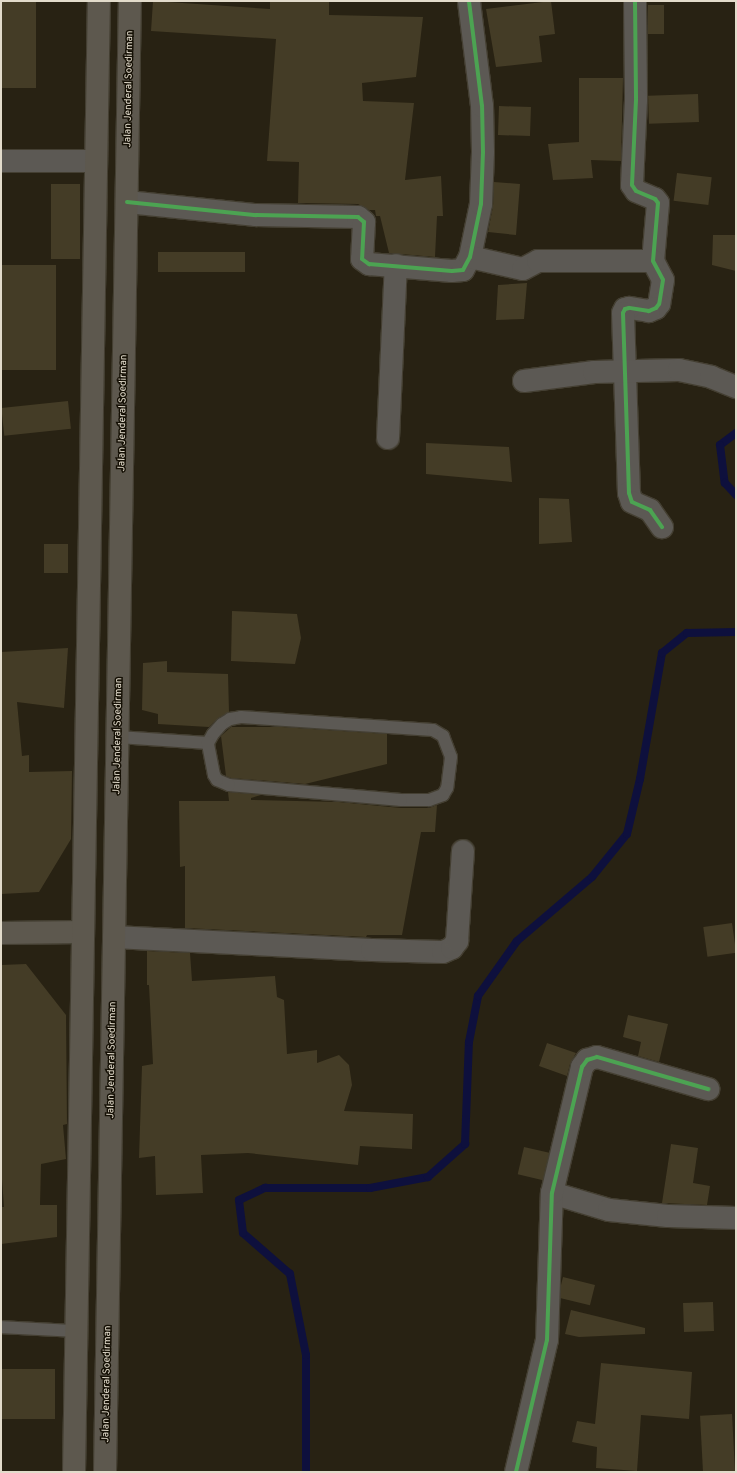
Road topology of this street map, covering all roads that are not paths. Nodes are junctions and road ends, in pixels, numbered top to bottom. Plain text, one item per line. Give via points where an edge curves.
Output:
1 (99, 1) edge
2 (130, 1) edge
3 (469, 1) edge
4 (635, 1) edge
5 (96, 160) junction
6 (1, 161) edge
7 (127, 202) junction
8 (470, 257) junction
9 (653, 261) junction
10 (396, 265) junction
11 (625, 371) junction
12 (524, 381) dead end
13 (736, 387) edge
14 (388, 438) dead end
15 (662, 527) dead end
16 (118, 737) junction
17 (208, 743) junction
18 (463, 851) dead end
19 (83, 932) junction
20 (1, 933) edge
21 (114, 937) junction
22 (708, 1089) dead end
23 (552, 1194) junction
24 (736, 1218) edge
25 (1, 1327) edge
26 (76, 1331) junction
27 (74, 1472) edge
28 (105, 1472) edge
29 (516, 1472) edge

1 - 5 main road
2 - 7 main road, Jalan Jenderal Soedirman
3 - 8 street via 482,106 483,152 481,204
4 - 9 street via 636,100 632,184 636,191 655,199 658,204
5 - 6 street
5 - 19 main road
7 - 10 street via 256,215 358,217 364,222 362,259 369,264
7 - 16 main road, Jalan Jenderal Soedirman
8 - 9 street via 523,269 534,262 545,261
8 - 10 street via 463,270 458,271
9 - 11 street via 663,280 658,304 653,310 629,308 623,313
10 - 14 street
11 - 12 street via 594,372
11 - 13 street via 679,370 711,377
11 - 15 street via 630,499 650,510
16 - 17 lane
16 - 21 main road, Jalan Jenderal Soedirman
17 - 17 lane via 222,724 241,717 432,730 443,736 451,757 447,788 443,795 429,800 401,800 223,783 214,775
18 - 21 street via 457,941 452,948 443,952
19 - 20 main road
19 - 26 main road
21 - 28 main road, Jalan Jenderal Soedirman
22 - 23 street via 597,1056 587,1060 578,1078
23 - 24 street via 609,1210 668,1216
23 - 29 street via 547,1340
25 - 26 lane
26 - 27 main road

